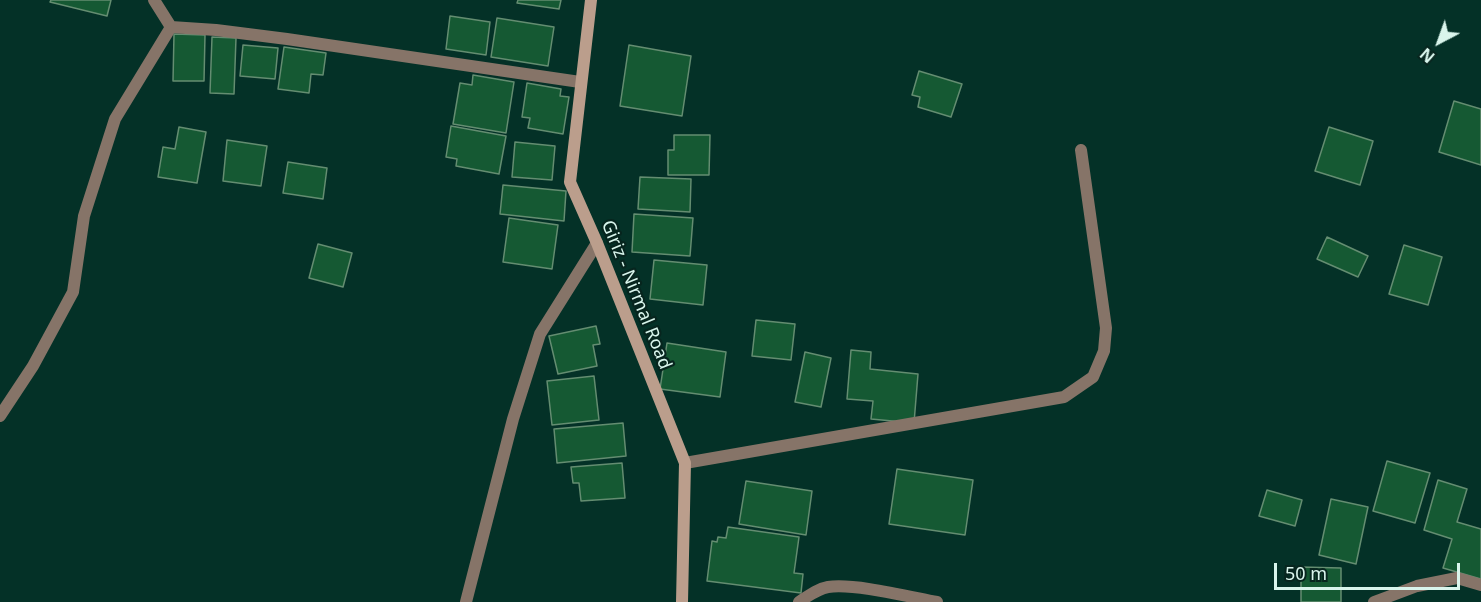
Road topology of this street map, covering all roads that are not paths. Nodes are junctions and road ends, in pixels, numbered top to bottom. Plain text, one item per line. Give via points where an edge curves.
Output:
1 (154, 0) edge
2 (591, 0) edge
3 (171, 27) junction
4 (580, 82) junction
5 (1082, 150) dead end
6 (597, 243) junction
7 (0, 416) edge
8 (685, 463) junction
9 (1481, 585) edge
10 (466, 602) edge
11 (682, 602) edge
12 (798, 602) edge
13 (937, 602) edge
14 (1374, 602) edge

1 - 3 street
2 - 4 main road, Giriz - Nirmal Road
3 - 4 street via 287,39
3 - 7 street via 115,119 84,216 73,291 33,366
4 - 6 main road, Giriz - Nirmal Road via 570,182
5 - 8 street via 1106,328 1104,351 1093,377 1064,397
6 - 8 main road, Giriz - Nirmal Road
6 - 10 street via 540,334 513,419
8 - 11 main road, Giriz - Nirmal Road
9 - 14 street via 1456,578 1417,586
12 - 13 street via 828,587 845,586

